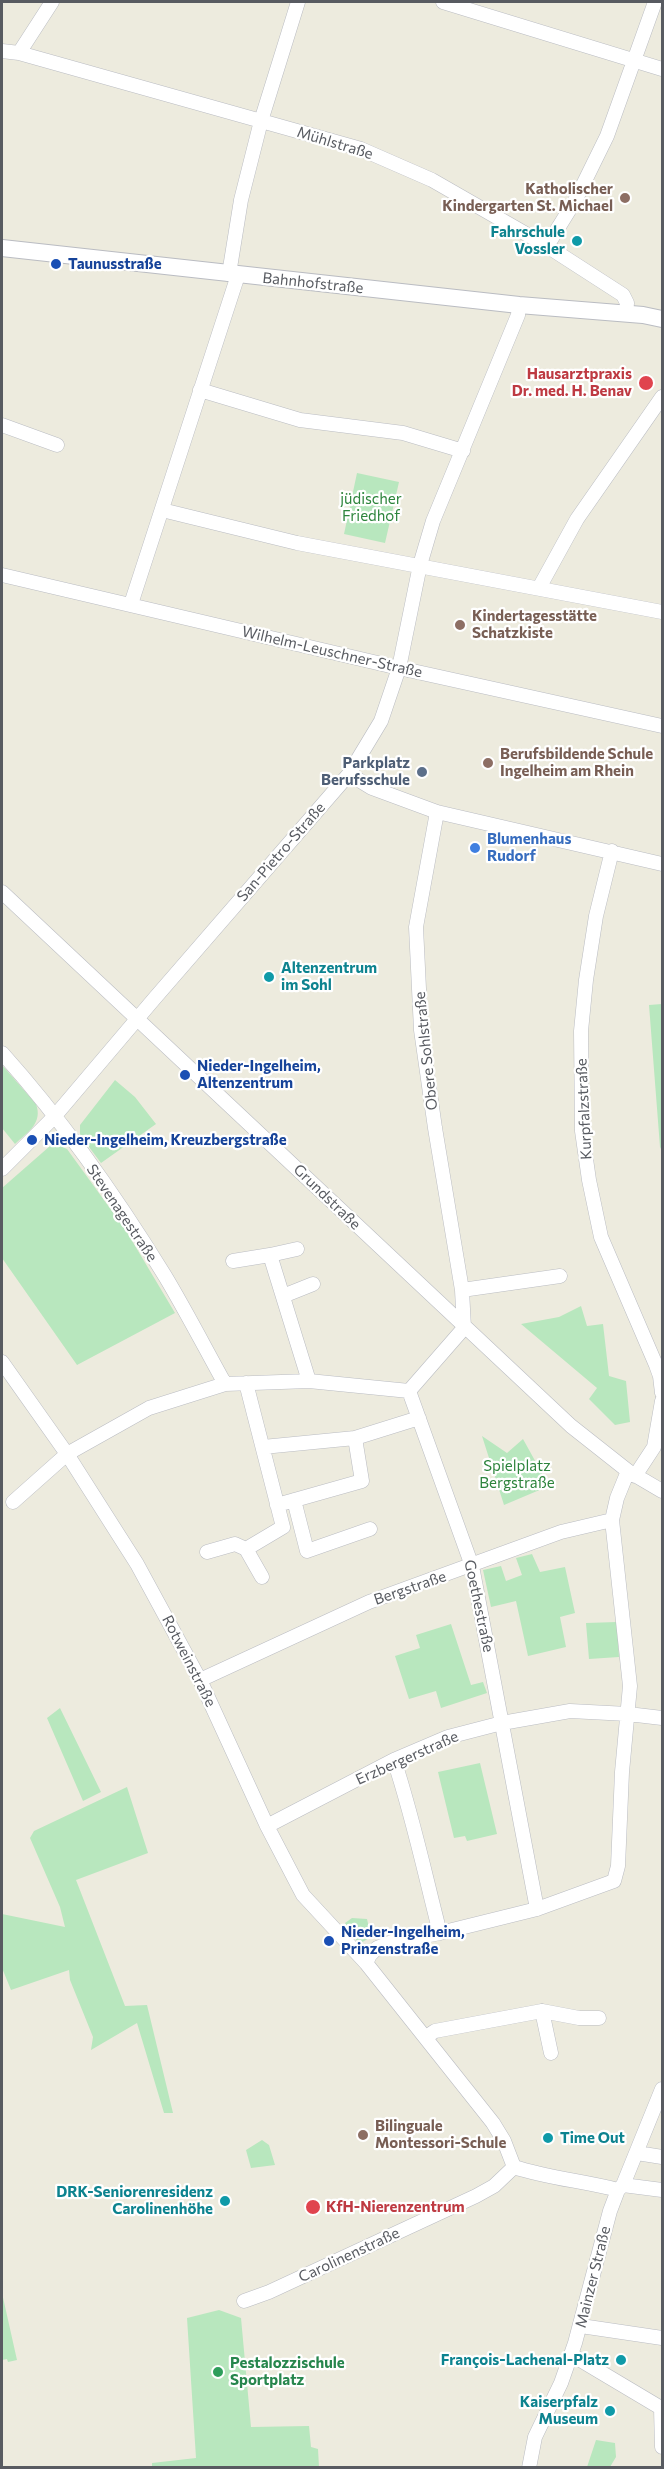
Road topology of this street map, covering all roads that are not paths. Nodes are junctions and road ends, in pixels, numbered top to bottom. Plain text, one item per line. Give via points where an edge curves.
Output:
1 (52, 2) edge
2 (298, 2) edge
3 (443, 2) edge
4 (655, 2) edge
5 (460, 4) edge
6 (2, 51) edge
7 (19, 53) junction
8 (634, 61) junction
9 (663, 69) edge
10 (261, 121) junction
11 (547, 246) junction
12 (2, 248) edge
13 (233, 274) junction
14 (519, 304) junction
15 (626, 314) junction
16 (663, 319) edge
17 (663, 330) edge
18 (200, 390) junction
19 (663, 397) edge
20 (2, 425) edge
21 (57, 445) dead end
22 (463, 451) junction
23 (162, 510) junction
24 (420, 565) junction
25 (2, 575) edge
26 (539, 588) junction
27 (131, 604) junction
28 (663, 612) edge
29 (399, 669) junction
30 (663, 726) edge
31 (349, 774) junction
32 (437, 812) junction
33 (612, 851) junction
34 (663, 864) edge
35 (2, 892) edge
36 (137, 1019) junction
37 (2, 1053) edge
38 (54, 1117) junction
39 (2, 1169) edge
40 (297, 1248) dead end
41 (270, 1256) junction
42 (233, 1261) dead end
43 (560, 1276) dead end
44 (313, 1284) dead end
45 (462, 1290) junction
46 (283, 1296) junction
47 (464, 1328) junction
48 (2, 1362) edge
49 (309, 1381) junction
50 (246, 1383) junction
51 (225, 1384) junction
52 (410, 1392) junction
53 (663, 1393) edge
54 (663, 1401) edge
55 (419, 1418) junction
56 (355, 1438) junction
57 (263, 1447) junction
58 (68, 1454) junction
59 (631, 1474) junction
60 (663, 1491) edge
61 (294, 1500) junction
62 (13, 1502) dead end
63 (277, 1505) junction
64 (612, 1520) junction
65 (370, 1529) dead end
66 (246, 1549) junction
67 (207, 1552) dead end
68 (472, 1566) junction
69 (262, 1577) dead end
70 (200, 1680) junction
71 (628, 1714) junction
72 (663, 1718) edge
73 (502, 1723) junction
74 (394, 1760) junction
75 (267, 1826) junction
76 (537, 1909) junction
77 (440, 1933) junction
78 (366, 1963) junction
79 (542, 2011) junction
80 (599, 2018) dead end
81 (426, 2037) junction
82 (551, 2054) dead end
83 (663, 2089) edge
84 (637, 2153) junction
85 (663, 2157) edge
86 (514, 2167) junction
87 (626, 2187) junction
88 (663, 2190) edge
89 (244, 2301) dead end
90 (581, 2326) junction
91 (663, 2338) edge
92 (572, 2355) junction
93 (662, 2408) edge
94 (663, 2446) edge
95 (529, 2468) edge

1 - 7 street
2 - 10 street
3 - 5 street
4 - 8 street
5 - 8 street
6 - 7 street, Mühlstraße
7 - 10 street, Mühlstraße
8 - 9 street
8 - 11 street via 607,136
10 - 11 street, Mühlstraße via 361,149 432,180
10 - 13 street via 241,200
11 - 15 street, Mühlstraße via 617,289 626,299
12 - 13 street, Bahnhofstraße
13 - 14 street, Bahnhofstraße
13 - 18 street
14 - 15 street, Bahnhofstraße
14 - 22 street, San-Pietro-Straße
15 - 16 street, Bahnhofstraße
15 - 17 street, Bahnhofstraße
18 - 22 street via 300,420 402,433
18 - 23 street
19 - 26 street via 578,519
20 - 21 street
22 - 24 street, San-Pietro-Straße
23 - 24 street via 297,543
23 - 27 street
24 - 26 street
24 - 29 street, San-Pietro-Straße
25 - 27 street, Wilhelm-Leuschner-Straße
26 - 28 street
27 - 29 street, Wilhelm-Leuschner-Straße
29 - 30 street, Wilhelm-Leuschner-Straße
29 - 31 street, San-Pietro-Straße via 381,721
31 - 32 street via 372,788
31 - 36 street, San-Pietro-Straße
32 - 33 street
32 - 45 street, Obere Sohlstraße via 416,927 421,1030
33 - 34 street
33 - 53 street, Kurpfalzstraße via 585,980 582,1131 601,1237 656,1365
35 - 36 street, Grundstraße
36 - 38 street, San-Pietro-Straße
36 - 47 street, Grundstraße
37 - 38 street, Stevenagestraße
38 - 39 street, San-Pietro-Straße
38 - 51 street, Stevenagestraße via 112,1194 166,1276
40 - 41 street
41 - 42 street
41 - 46 street
43 - 45 street
44 - 46 street
45 - 47 street, Obere Sohlstraße
46 - 49 street
47 - 52 street
47 - 59 street, Grundstraße via 571,1426
48 - 58 street, Rotweinstraße
49 - 50 street
49 - 52 street
50 - 51 street
50 - 57 street
51 - 58 street via 148,1408
52 - 55 street, Goethestraße
54 - 59 street via 654,1446
55 - 56 street
55 - 68 street, Goethestraße
56 - 57 street
56 - 61 street via 362,1481
57 - 63 street
58 - 62 street
58 - 70 street, Rotweinstraße via 137,1564
59 - 60 street, Grundstraße
59 - 64 street via 617,1498
61 - 63 street
61 - 65 street via 307,1551
63 - 66 street via 283,1527
64 - 68 street, Bergstraße via 561,1532
64 - 71 street via 629,1661
66 - 67 street via 235,1544
66 - 69 street
68 - 70 street, Bergstraße via 369,1602
68 - 73 street, Goethestraße
70 - 75 street, Rotweinstraße
71 - 72 street, Erzbergerstraße
71 - 73 street, Erzbergerstraße via 570,1711
71 - 76 street via 614,1881
73 - 74 street, Erzbergerstraße via 448,1737
73 - 76 street, Goethestraße
74 - 75 street, Erzbergerstraße
74 - 77 street
75 - 78 street, Rotweinstraße via 303,1895
76 - 77 street
77 - 78 street via 384,1945
78 - 81 street, Rotweinstraße
79 - 80 street
79 - 81 street via 435,2031
79 - 82 street
81 - 86 street, Rotweinstraße via 494,2123
83 - 84 street, Mainzer Straße
84 - 85 street
84 - 87 street, Mainzer Straße
86 - 87 street via 539,2175
86 - 89 street, Carolinenstraße via 476,2196
87 - 88 street
87 - 90 street, Mainzer Straße via 602,2240
90 - 91 street
90 - 92 street, Mainzer Straße
92 - 93 street
92 - 95 street, Mainzer Straße via 536,2437
93 - 94 street

